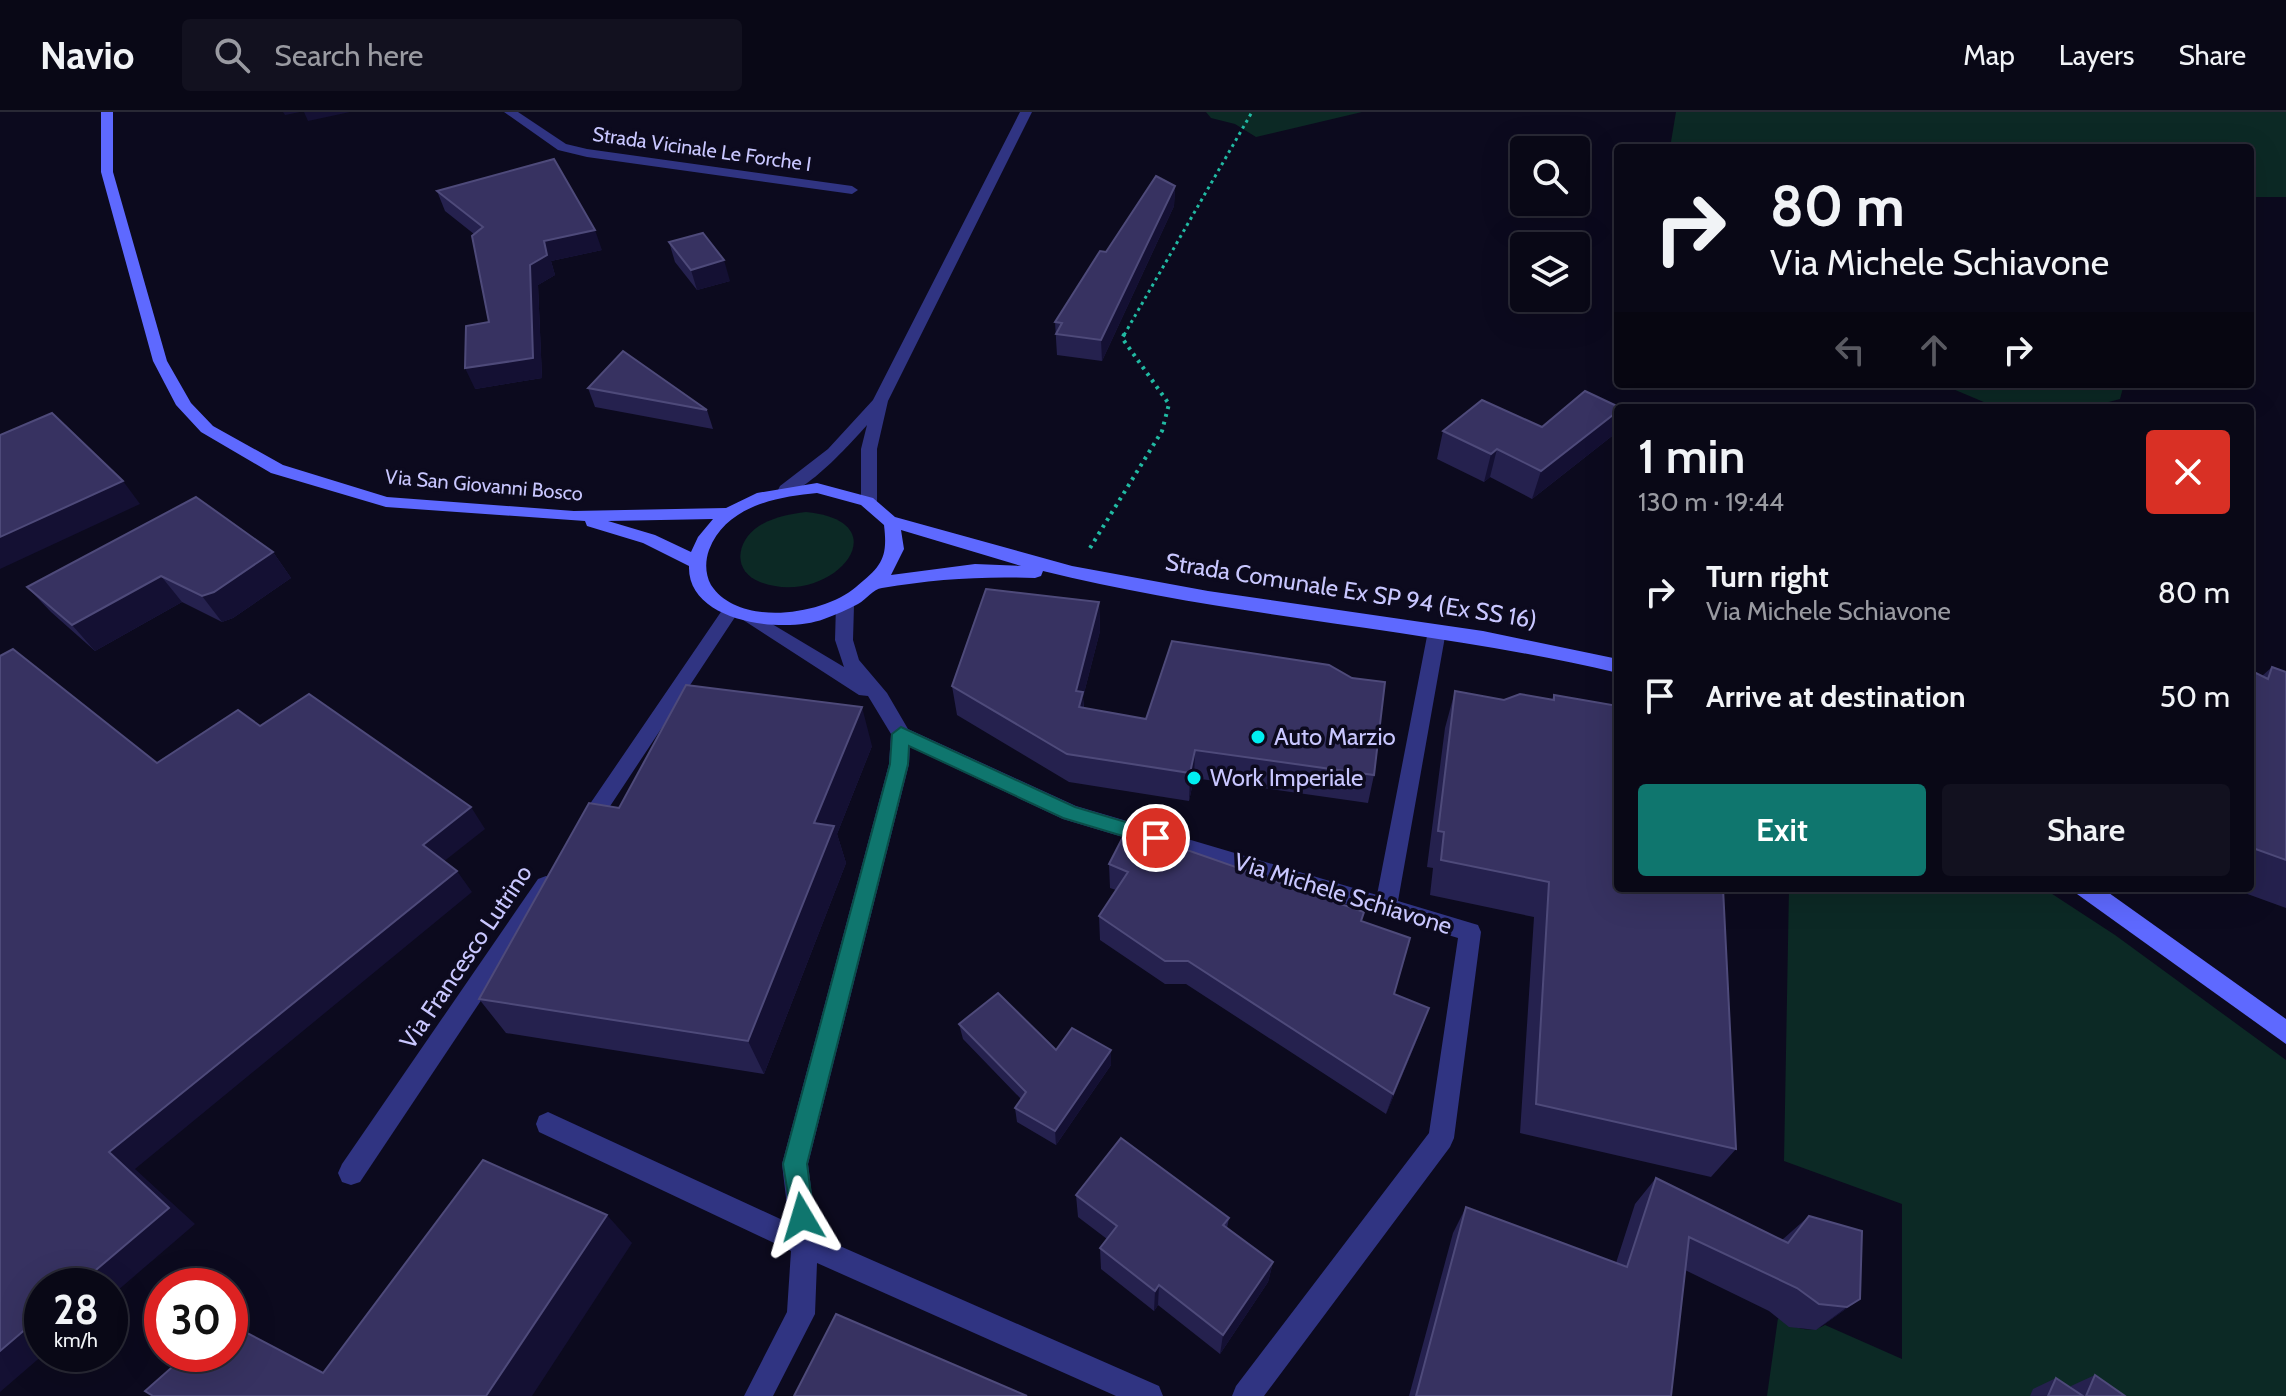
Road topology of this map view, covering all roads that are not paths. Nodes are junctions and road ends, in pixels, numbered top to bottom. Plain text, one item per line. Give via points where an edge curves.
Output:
1 (107, 112) edge
2 (510, 112) edge
3 (1026, 112) edge
4 (852, 190) dead end
5 (880, 401) junction
6 (786, 490) junction
7 (869, 501) junction
8 (728, 513) junction
9 (574, 516) junction
10 (891, 521) junction
11 (696, 562) junction
12 (1075, 573) junction
13 (879, 582) junction
14 (845, 605) junction
15 (739, 613) junction
16 (1437, 631) junction
17 (1614, 665) edge
18 (880, 698) junction
19 (901, 734) junction
20 (572, 846) edge
21 (554, 872) edge
22 (2091, 892) edge
23 (1386, 907) junction
24 (2286, 1033) edge
25 (548, 1124) dead end
26 (351, 1173) dead end
27 (805, 1244) junction
28 (758, 1396) edge
29 (1149, 1396) edge
30 (1246, 1396) edge

1 - 9 main road, Via San Giovanni Bosco via 107,172 160,361 184,405 207,429 277,469 386,502
2 - 4 street, Strada Vicinale Le Forche I via 562,147 587,153
3 - 5 street
5 - 6 street via 834,452
5 - 7 street via 869,449
6 - 7 main road, Via San Giovanni Bosco via 845,491
6 - 8 main road, Via San Giovanni Bosco
7 - 10 main road, Via San Giovanni Bosco
8 - 9 main road, Via San Giovanni Bosco
8 - 11 main road, Via San Giovanni Bosco via 706,536
9 - 11 main road via 649,539
10 - 12 main road, Strada Comunale Ex SP 94 (Ex SS 16)
10 - 13 main road via 897,540 893,561
11 - 15 main road via 699,581 711,597
12 - 13 main road, Strada Comunale Ex SP 94 (Ex SS 16) via 975,570
12 - 16 main road, Strada Comunale Ex SP 94 (Ex SS 16)
13 - 14 main road
14 - 15 main road via 779,619
14 - 18 street via 844,640 850,662
15 - 18 street
15 - 20 street
16 - 17 main road, Strada Comunale Ex SP 94 (Ex SS 16) via 1537,645
16 - 23 street
18 - 19 street
19 - 23 street, Via Michele Schiavone via 1070,813
19 - 27 street via 899,764 795,1164
21 - 26 street, Via Francesco Lutrino
22 - 24 main road
23 - 30 street, Via Michele Schiavone via 1470,932 1441,1138
25 - 27 street
27 - 28 street via 801,1314
27 - 29 street

